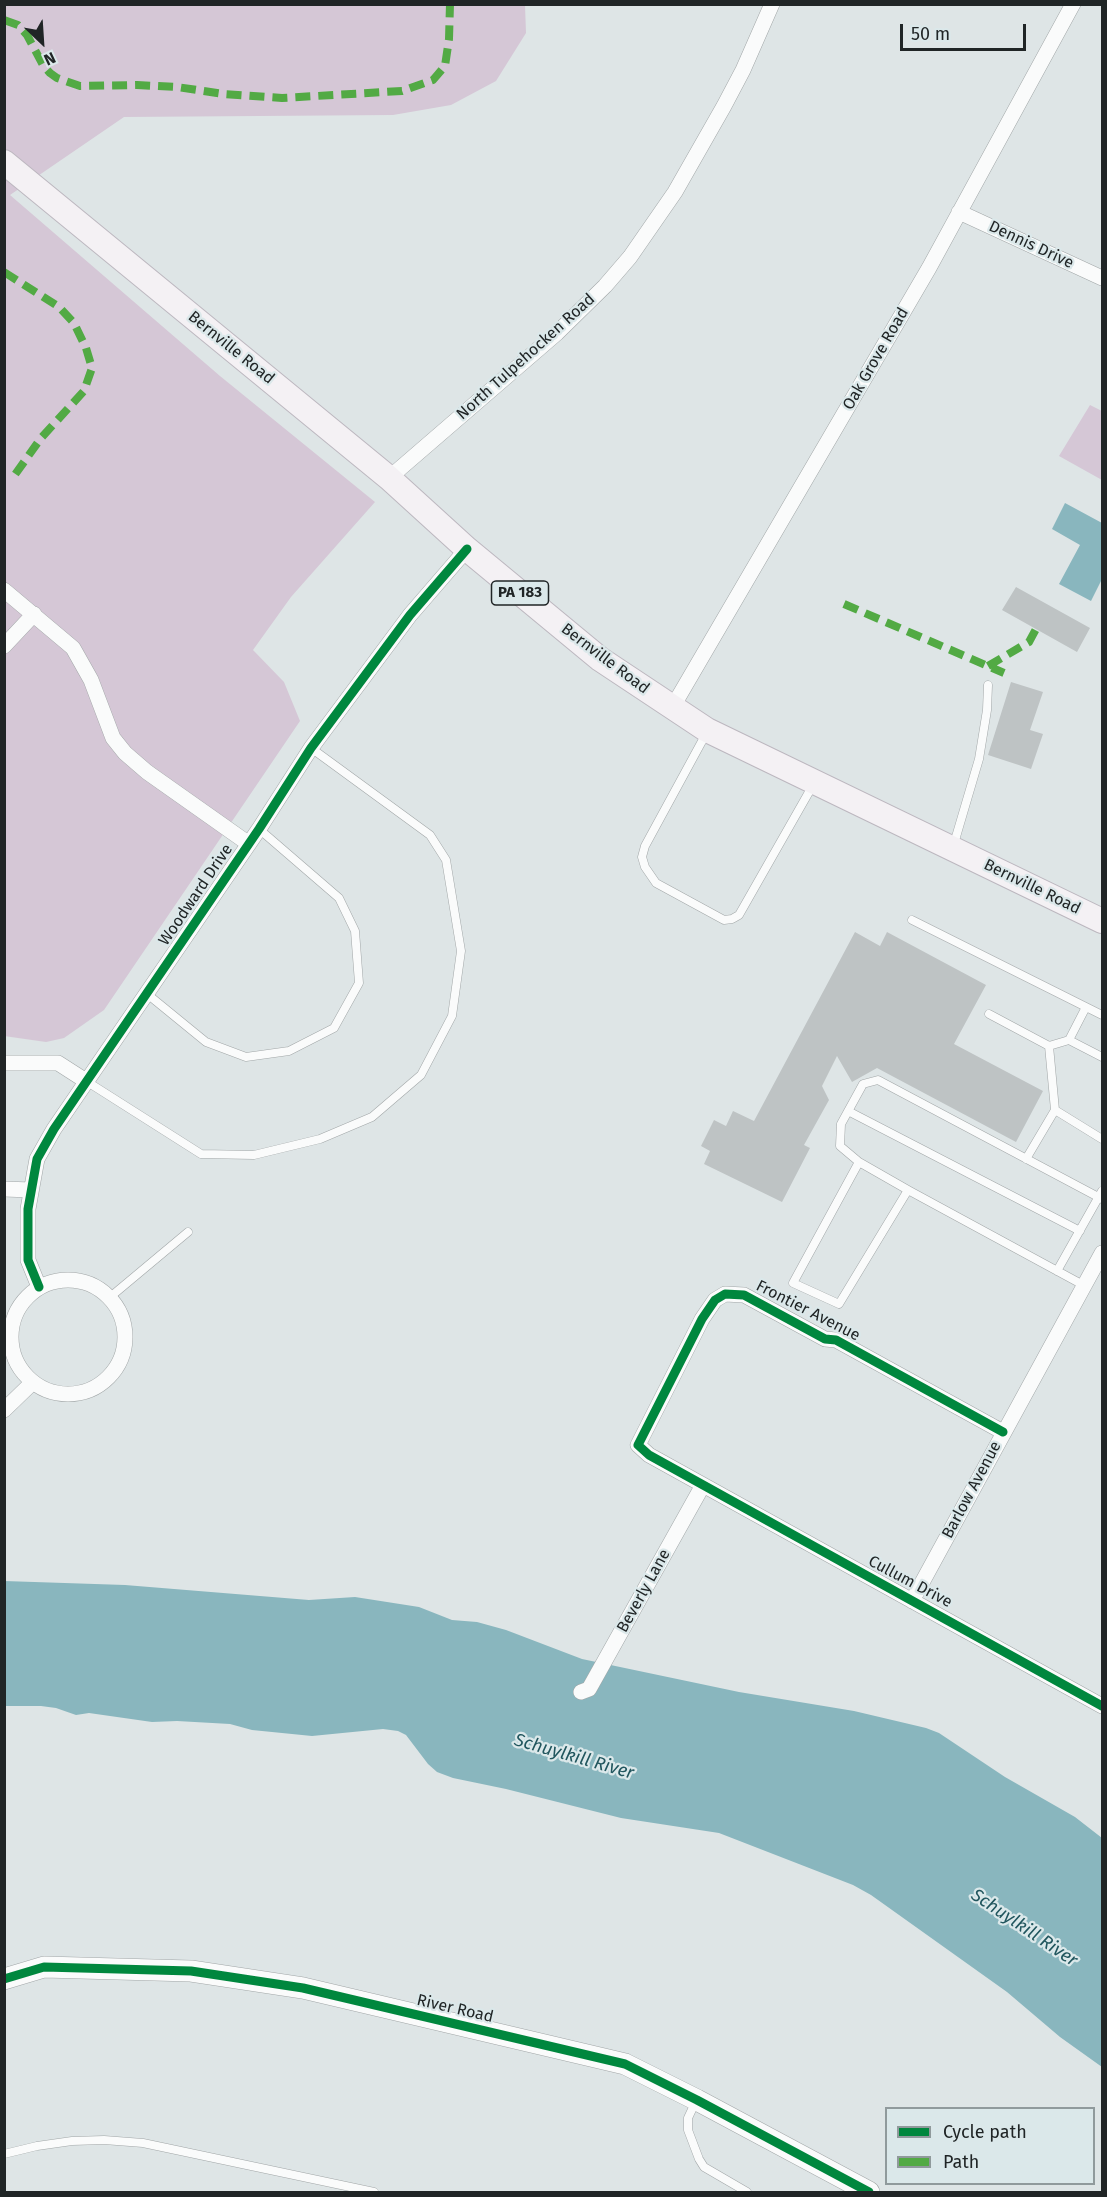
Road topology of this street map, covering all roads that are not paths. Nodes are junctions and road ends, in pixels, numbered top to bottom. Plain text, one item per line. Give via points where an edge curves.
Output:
1 (772, 4) edge
2 (1073, 4) edge
3 (4, 162) edge
4 (959, 212) junction
5 (1102, 278) edge
6 (389, 478) junction
7 (467, 549) junction
8 (4, 590) edge
9 (34, 614) junction
10 (4, 646) edge
11 (988, 685) dead end
12 (672, 708) junction
13 (707, 730) junction
14 (311, 748) junction
15 (814, 782) junction
16 (259, 829) junction
17 (249, 844) junction
18 (953, 849) junction
19 (912, 920) dead end
20 (1102, 921) edge
21 (146, 993) junction
22 (1086, 1007) junction
23 (989, 1014) dead end
24 (1102, 1015) edge
25 (1069, 1040) junction
26 (1049, 1046) junction
27 (1102, 1057) edge
28 (4, 1063) edge
29 (86, 1081) junction
30 (1055, 1110) junction
31 (848, 1111) junction
32 (1102, 1139) edge
33 (1026, 1159) junction
34 (859, 1162) junction
35 (4, 1189) edge
36 (31, 1190) junction
37 (908, 1190) junction
38 (1101, 1196) edge
39 (1080, 1231) junction
40 (188, 1232) dead end
41 (1102, 1254) edge
42 (1057, 1271) junction
43 (1085, 1286) junction
44 (39, 1287) junction
45 (109, 1298) junction
46 (33, 1382) junction
47 (4, 1410) edge
48 (1003, 1432) junction
49 (704, 1485) junction
50 (912, 1601) junction
51 (581, 1692) dead end
52 (1102, 1706) edge
53 (4, 1979) edge
54 (697, 2100) junction
55 (4, 2154) edge
56 (374, 2193) edge
57 (747, 2193) edge
58 (869, 2193) edge

1 - 6 street, North Tulpehocken Road via 724,106 675,192 630,257 557,333
2 - 4 street, Oak Grove Road
3 - 6 main road, Bernville Road / PA 183
4 - 5 street, Dennis Drive
4 - 12 street, Oak Grove Road
6 - 7 main road, Bernville Road / PA 183
7 - 12 main road, Bernville Road / PA 183 via 600,659
7 - 14 street, Woodward Drive via 410,615
8 - 9 street
9 - 10 street
9 - 17 street via 73,648 91,680 112,738 125,753
11 - 18 lane via 979,759
12 - 13 main road, Bernville Road / PA 183
13 - 15 main road, Bernville Road / PA 183
13 - 15 lane via 642,857 656,883 724,920 739,915
14 - 16 street, Woodward Drive
14 - 29 lane via 430,836 446,860 461,951 452,1016 421,1075 372,1117 320,1138 254,1155 201,1154
15 - 18 main road, Bernville Road / PA 183
16 - 17 street, Woodward Drive
16 - 21 lane via 339,898 355,931 359,983 334,1028 289,1051 246,1057 206,1042
17 - 21 street, Woodward Drive
18 - 20 main road, Bernville Road / PA 183
19 - 22 lane
21 - 29 street, Woodward Drive
22 - 24 lane
22 - 25 lane
23 - 26 lane
25 - 26 lane
25 - 27 lane
26 - 30 lane
28 - 29 street via 58,1063
29 - 36 street, Woodward Drive via 37,1159
30 - 32 lane
30 - 33 lane
31 - 33 lane via 863,1084 878,1080
31 - 34 lane via 841,1124 840,1146
31 - 39 lane
33 - 38 lane
34 - 37 lane
34 - 37 lane via 793,1282 839,1304
35 - 36 street
36 - 44 street, Woodward Drive via 28,1260
37 - 42 lane
38 - 39 lane
39 - 42 lane
40 - 45 lane
41 - 43 street, Barlow Avenue
42 - 43 lane
43 - 48 street, Barlow Avenue
44 - 45 street via 60,1280 83,1281
44 - 46 street via 22,1302 12,1322 11,1344 18,1366
45 - 46 street via 118,1308 125,1329 123,1352 114,1372 97,1386 75,1394 53,1392
46 - 47 street
48 - 49 street, Frontier Avenue via 836,1340 825,1339 744,1295 725,1294 715,1300 702,1319 638,1445
48 - 50 street, Barlow Avenue
49 - 50 street, Cullum Drive
49 - 51 street, Beverly Lane via 589,1689
50 - 52 street, Cullum Drive
53 - 54 street, River Road via 44,1967 191,1971 303,1988 625,2064
54 - 57 lane via 688,2118 688,2130 699,2159 718,2177
54 - 58 street, River Road
55 - 56 lane via 72,2141 142,2143

